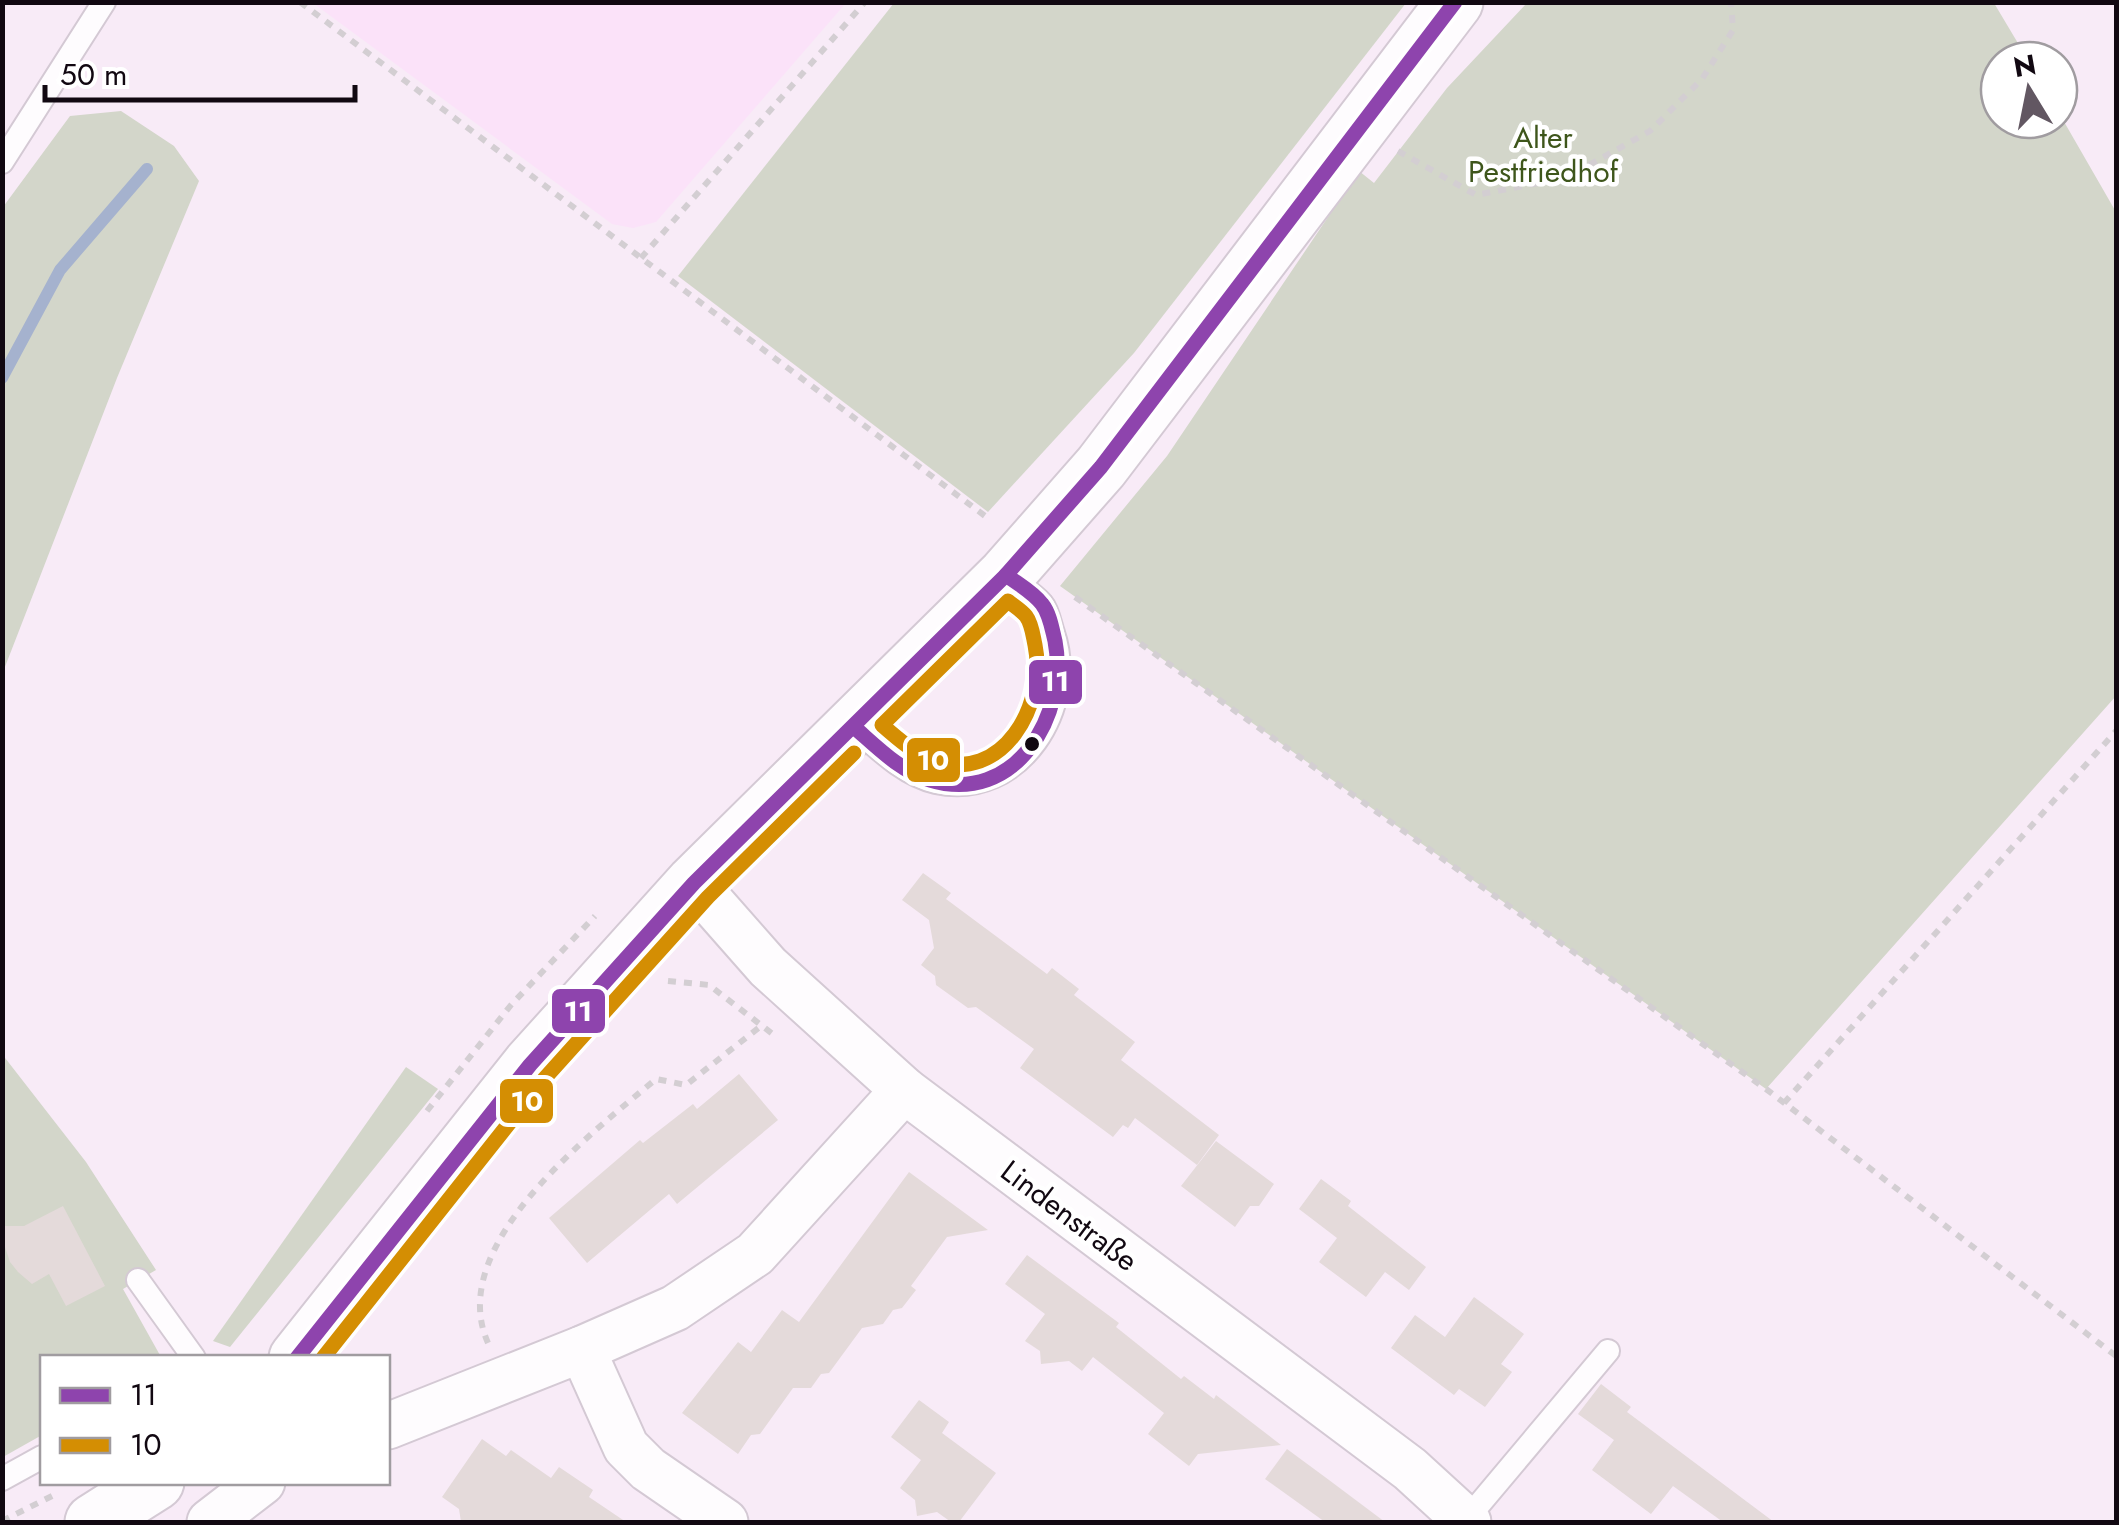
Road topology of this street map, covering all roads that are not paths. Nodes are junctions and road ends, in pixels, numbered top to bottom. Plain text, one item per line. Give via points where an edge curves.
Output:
1 (104, 2) edge
2 (1455, 2) edge
3 (2, 162) edge
4 (1006, 550) junction
5 (854, 726) junction
6 (694, 883) junction
7 (904, 1090) junction
8 (138, 1280) dead end
9 (582, 1349) junction
10 (1608, 1351) dead end
11 (192, 1355) edge
12 (299, 1355) edge
13 (390, 1425) edge
14 (40, 1459) edge
15 (2, 1478) edge
16 (146, 1485) edge
17 (258, 1485) edge
18 (78, 1506) edge
19 (1467, 1521) edge
20 (210, 1522) edge
21 (725, 1522) edge

1 - 3 lane
2 - 4 street via 1101,466
4 - 5 street
4 - 5 lane via 1044,606 1058,646 1057,701 1030,750 982,781 933,781 888,757
5 - 6 street
6 - 7 street, Lindenstraße via 768,966
6 - 12 street via 530,1065
7 - 9 street via 755,1254 675,1308
7 - 19 street, Lindenstraße via 1410,1469
8 - 11 lane
9 - 13 street
9 - 21 street via 626,1448
10 - 19 lane
14 - 15 lane
16 - 18 street
17 - 20 street

